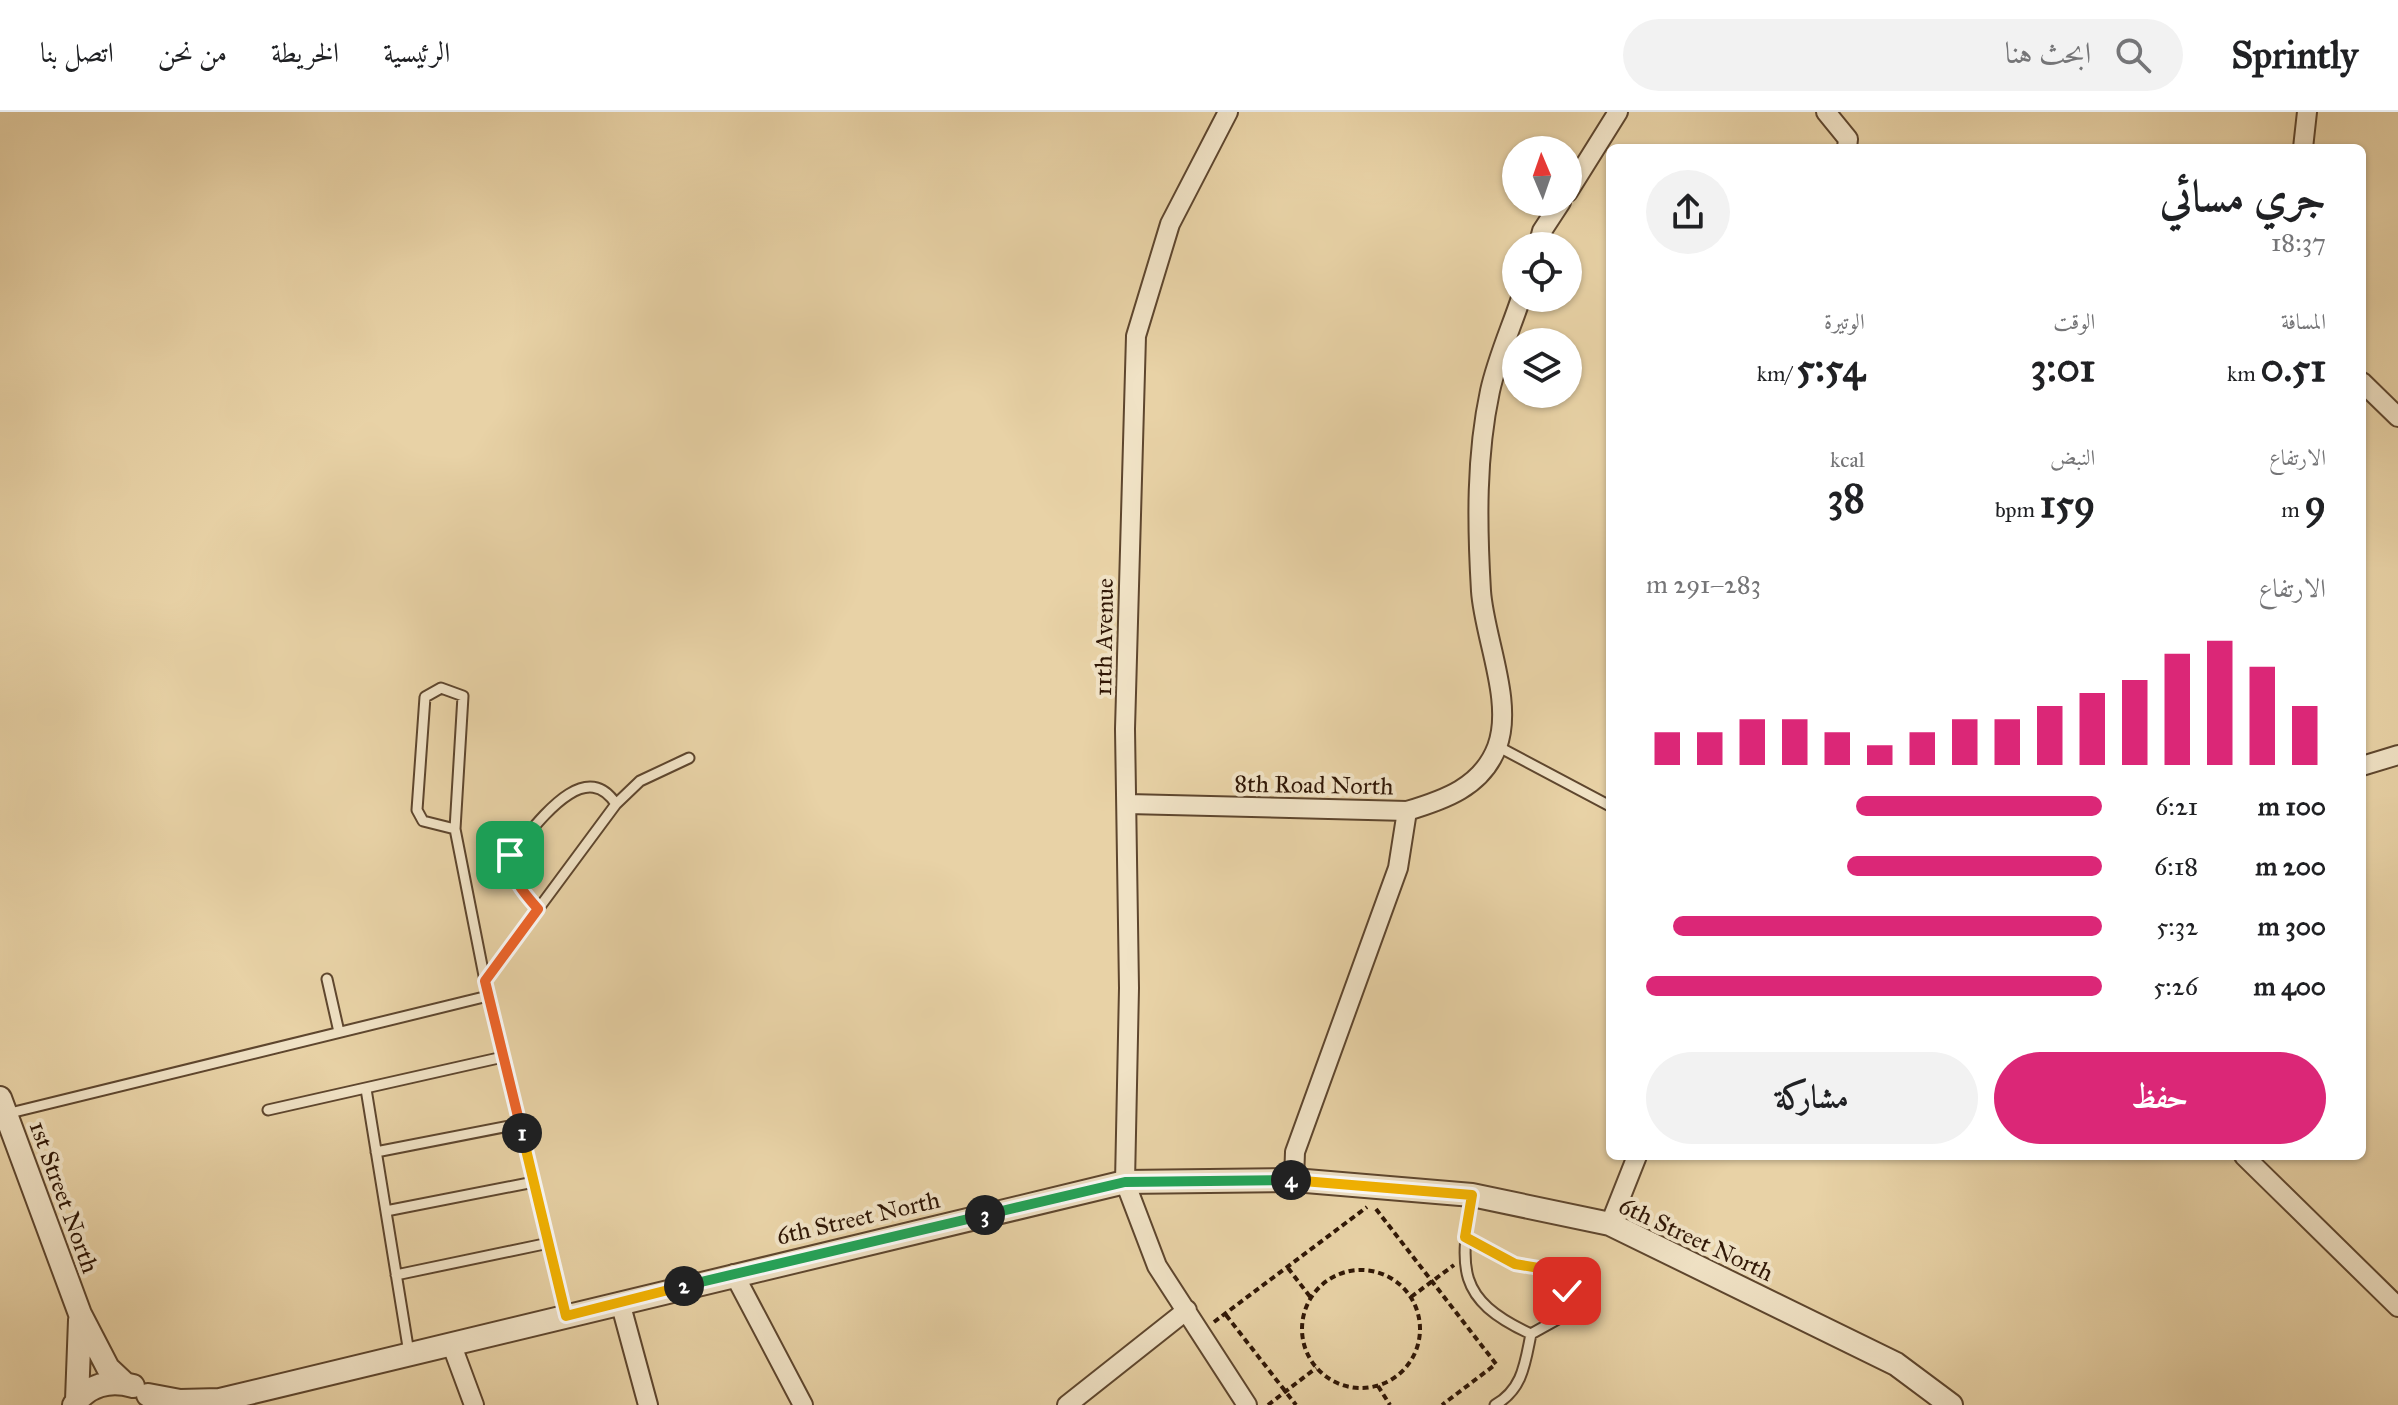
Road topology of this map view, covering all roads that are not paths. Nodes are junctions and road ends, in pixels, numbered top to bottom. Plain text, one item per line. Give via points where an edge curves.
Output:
1 (1228, 112) edge
2 (1826, 112) edge
3 (2307, 112) edge
4 (1612, 114) edge
5 (1847, 144) edge
6 (2303, 144) edge
7 (1582, 167) edge
8 (1516, 312) edge
9 (2366, 386) edge
10 (2398, 417) edge
11 (1497, 746) junction
12 (2398, 755) edge
13 (689, 758) dead end
14 (2366, 765) edge
15 (616, 804) junction
16 (1128, 804) junction
17 (1606, 804) edge
18 (1407, 811) junction
19 (455, 829) junction
20 (538, 909) junction
21 (327, 979) dead end
22 (485, 981) junction
23 (488, 996) junction
24 (339, 1032) junction
25 (503, 1057) junction
26 (366, 1089) junction
27 (3, 1106) edge
28 (268, 1110) dead end
29 (519, 1124) junction
30 (376, 1152) junction
31 (1635, 1160) edge
32 (2248, 1160) edge
33 (1294, 1180) junction
34 (534, 1182) junction
35 (1125, 1182) junction
36 (1472, 1195) junction
37 (386, 1211) junction
38 (1610, 1224) junction
39 (1465, 1237) junction
40 (549, 1243) junction
41 (734, 1274) junction
42 (396, 1275) junction
43 (620, 1302) junction
44 (2398, 1307) edge
45 (1187, 1310) junction
46 (80, 1314) junction
47 (566, 1316) junction
48 (1531, 1334) junction
49 (451, 1343) junction
50 (409, 1353) junction
51 (124, 1383) junction
52 (151, 1400) edge
53 (216, 1402) edge
54 (76, 1403) edge
55 (474, 1405) edge
56 (648, 1405) edge
57 (803, 1405) edge
58 (1067, 1405) edge
59 (1247, 1405) edge
60 (1495, 1405) edge
61 (1951, 1405) edge

1 - 16 street, 11th Avenue via 1170,224 1136,336 1125,729
2 - 5 street
3 - 6 street
4 - 7 street
8 - 11 street, 8th Road North via 1490,389 1478,480 1481,593 1501,701
9 - 10 street
11 - 17 lane
11 - 18 street, 8th Road North via 1478,777 1450,799
12 - 14 street
13 - 15 lane via 640,781
15 - 20 lane
15 - 20 lane via 607,791 591,784 572,790 510,855 519,888
16 - 18 street, 8th Road North
16 - 35 street, 11th Avenue
18 - 33 street via 1398,868 1295,1152
19 - 19 lane via 463,696 441,688 425,697 417,810 423,821
19 - 22 lane
20 - 22 lane
21 - 24 lane
22 - 23 lane
23 - 24 lane
23 - 25 lane
24 - 27 lane
25 - 26 lane
25 - 29 lane
26 - 28 lane
26 - 30 lane
27 - 46 street, 1st Street North
29 - 30 lane
29 - 34 lane
30 - 37 lane
31 - 38 street
32 - 44 street
33 - 35 street, 6th Street North
33 - 36 street, 6th Street North
34 - 37 lane
34 - 40 lane
35 - 41 street, 6th Street North
35 - 45 street via 1157,1266
36 - 38 street, 6th Street North
36 - 39 lane
37 - 42 lane
38 - 61 street, 6th Street North via 1896,1364
39 - 48 lane via 1463,1261 1476,1296
39 - 48 lane via 1515,1264 1552,1270 1564,1278 1563,1311 1550,1326
40 - 42 lane
40 - 47 lane
41 - 43 street, 6th Street North
41 - 57 street
42 - 50 lane
43 - 47 street, 6th Street North
43 - 56 street
45 - 58 street
45 - 59 street
46 - 51 street, 1st Street North via 108,1368
46 - 54 street, 1st Street North
47 - 49 street, 6th Street North
48 - 60 lane via 1521,1378
49 - 50 street, 6th Street North
49 - 55 street
50 - 53 street, 6th Street North
51 - 52 street, 6th Street North
51 - 54 street via 90,1389
52 - 53 street, 6th Street North

